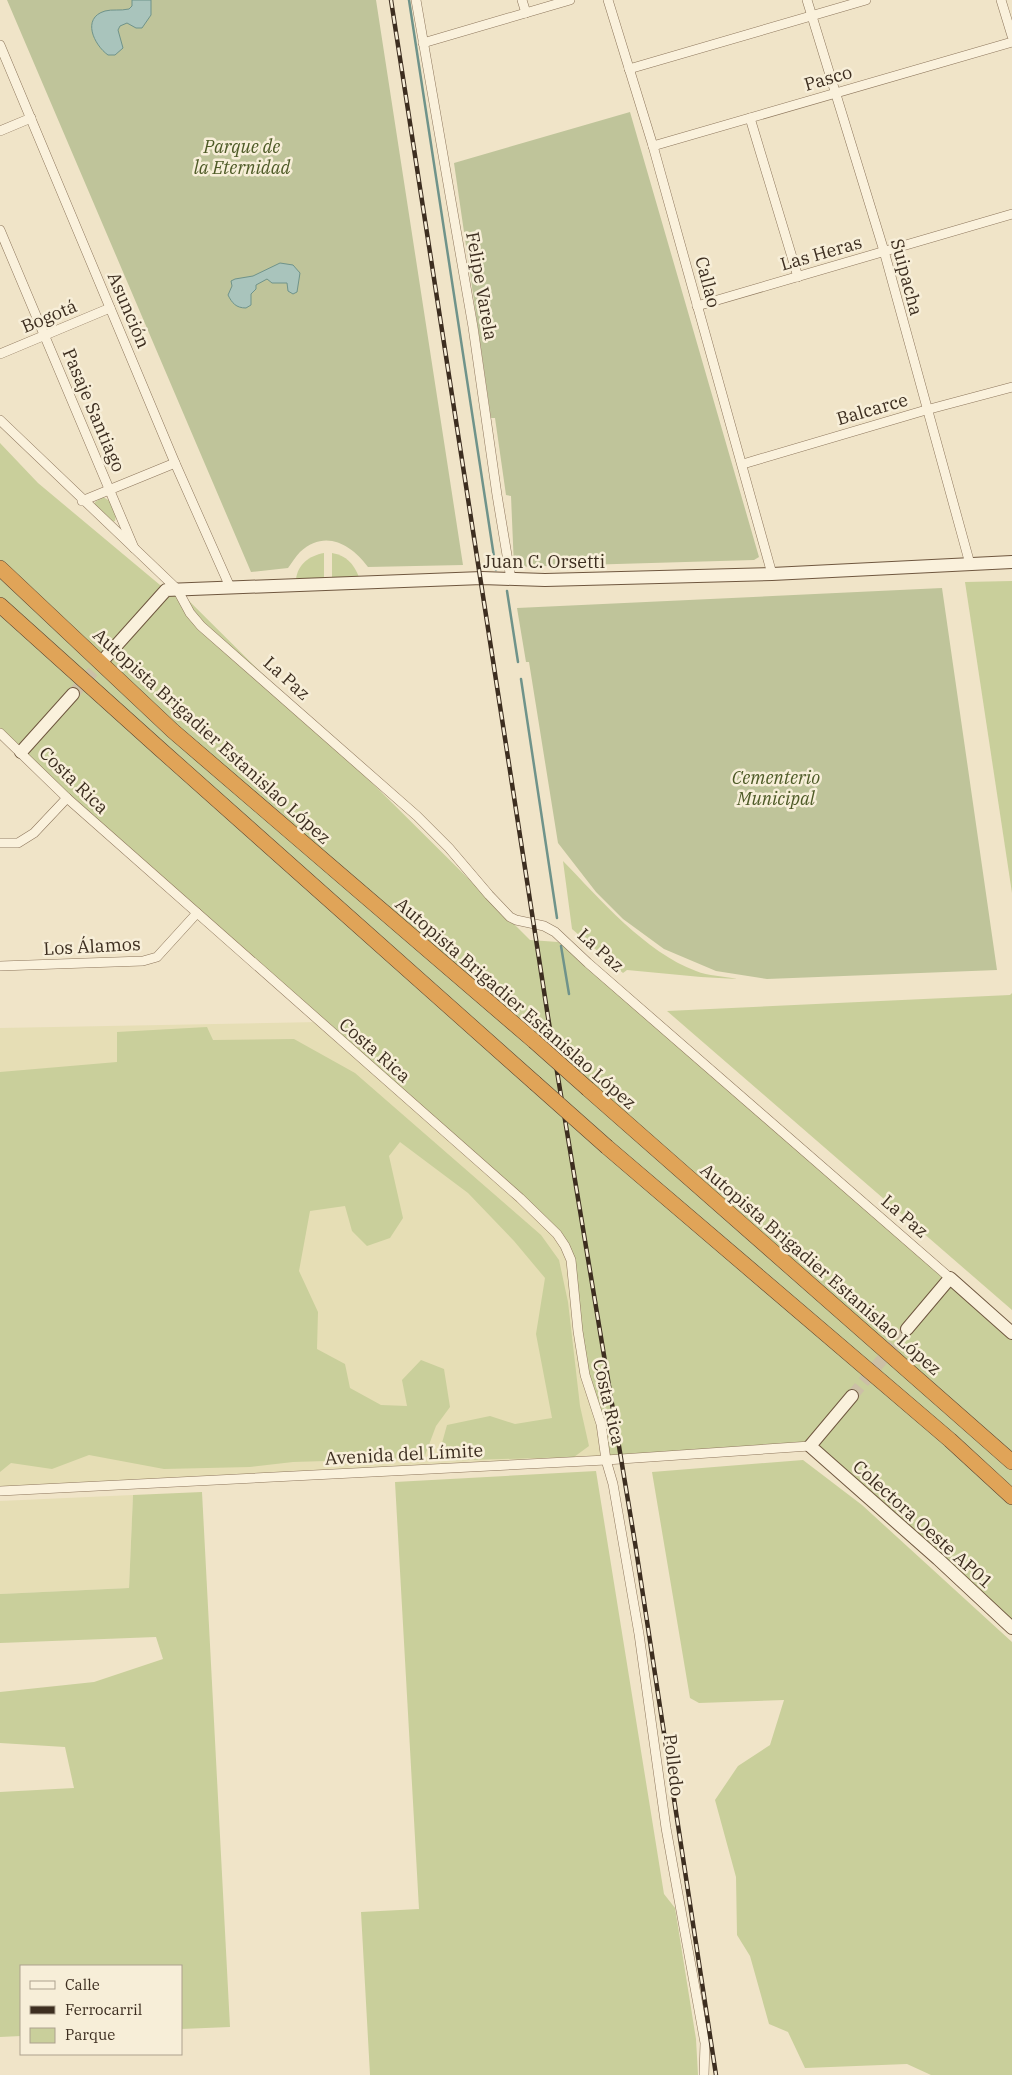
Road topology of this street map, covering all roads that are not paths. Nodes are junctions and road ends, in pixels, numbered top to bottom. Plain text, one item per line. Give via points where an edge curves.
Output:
1 (416, 0) edge
2 (522, 0) edge
3 (570, 0) edge
4 (608, 0) edge
5 (807, 0) edge
6 (866, 0) edge
7 (1001, 0) edge
8 (526, 13) junction
9 (812, 16) junction
10 (1012, 36) edge
11 (1012, 42) edge
12 (423, 43) junction
13 (0, 44) edge
14 (629, 69) junction
15 (836, 93) junction
16 (30, 118) junction
17 (750, 118) junction
18 (0, 131) edge
19 (653, 146) junction
20 (1012, 214) edge
21 (0, 230) edge
22 (884, 251) junction
23 (798, 277) junction
24 (697, 306) junction
25 (110, 308) junction
26 (44, 335) junction
27 (0, 354) edge
28 (1012, 387) edge
29 (926, 410) junction
30 (1, 420) edge
31 (176, 463) junction
32 (743, 464) junction
33 (110, 489) junction
34 (82, 501) junction
35 (135, 550) junction
36 (1012, 557) edge
37 (1012, 562) edge
38 (993, 563) junction
39 (970, 564) junction
40 (0, 568) edge
41 (772, 574) junction
42 (511, 579) junction
43 (230, 587) junction
44 (177, 589) junction
45 (0, 605) edge
46 (106, 657) tunnel mouth
47 (73, 694) tunnel mouth
48 (0, 733) edge
49 (21, 752) junction
50 (67, 798) junction
51 (0, 843) edge
52 (197, 914) junction
53 (0, 966) edge
54 (950, 1278) junction
55 (907, 1329) tunnel mouth
56 (1012, 1334) edge
57 (852, 1396) tunnel mouth
58 (810, 1446) junction
59 (606, 1460) junction
60 (1012, 1462) edge
61 (0, 1492) edge
62 (1012, 1497) edge
63 (1012, 1628) edge
64 (704, 2075) edge

1 - 12 street, Felipe Varela
2 - 8 street
3 - 8 street
4 - 14 street, Callao
5 - 9 street, Suipacha
6 - 9 street
7 - 10 street
8 - 12 street
9 - 14 street
9 - 15 street, Suipacha
11 - 15 street, Pasco
12 - 42 street, Felipe Varela via 473,327
13 - 16 street, Asunción
14 - 19 street, Callao
15 - 17 street, Pasco
15 - 22 street, Suipacha
16 - 18 street
16 - 25 street, Asunción
17 - 19 street, Pasco
17 - 23 street
19 - 24 street, Callao
20 - 22 street, Las Heras
21 - 26 street, Pasaje Santiago
22 - 23 street, Las Heras
22 - 29 street, Suipacha
23 - 24 street, Las Heras
24 - 32 street, Callao
25 - 26 street, Bogotá
25 - 31 street, Asunción
26 - 27 street, Bogotá
26 - 33 street, Pasaje Santiago
28 - 29 street, Balcarce
29 - 32 street, Balcarce
29 - 39 street, Suipacha
30 - 34 street
31 - 33 street
31 - 43 street, Asunción
32 - 41 street, Callao
33 - 34 street
33 - 35 street, Pasaje Santiago
34 - 35 street
35 - 44 street, Pasaje Santiago
36 - 38 street
37 - 38 street, Juan C. Orsetti
38 - 39 street, Juan C. Orsetti
39 - 41 street, Juan C. Orsetti
40 - 60 highway, Autopista Brigadier Estanislao López, bridge via 173,731 588,1089
41 - 42 street, Juan C. Orsetti
42 - 43 street, Juan C. Orsetti
43 - 44 street, Juan C. Orsetti
44 - 46 street, Juan C. Orsetti via 166,590
44 - 54 street, La Paz via 201,626 417,816 510,917 555,932
45 - 62 highway, bridge via 607,1147 950,1440
47 - 49 street
48 - 49 street, Costa Rica
49 - 50 street, Costa Rica
50 - 51 street via 34,833 18,843
50 - 52 street, Costa Rica
52 - 53 street, Los Álamos via 157,957 143,961
52 - 59 street, Costa Rica via 557,1234 571,1260 578,1331 586,1375 601,1424
54 - 55 street
54 - 56 street, La Paz
57 - 58 street
58 - 59 street, Avenida del Límite
58 - 63 street, Colectora Oeste AP01
59 - 61 street, Avenida del Límite
59 - 64 street, Polledo via 613,1484 650,1703 666,1828 700,2006 705,2043

